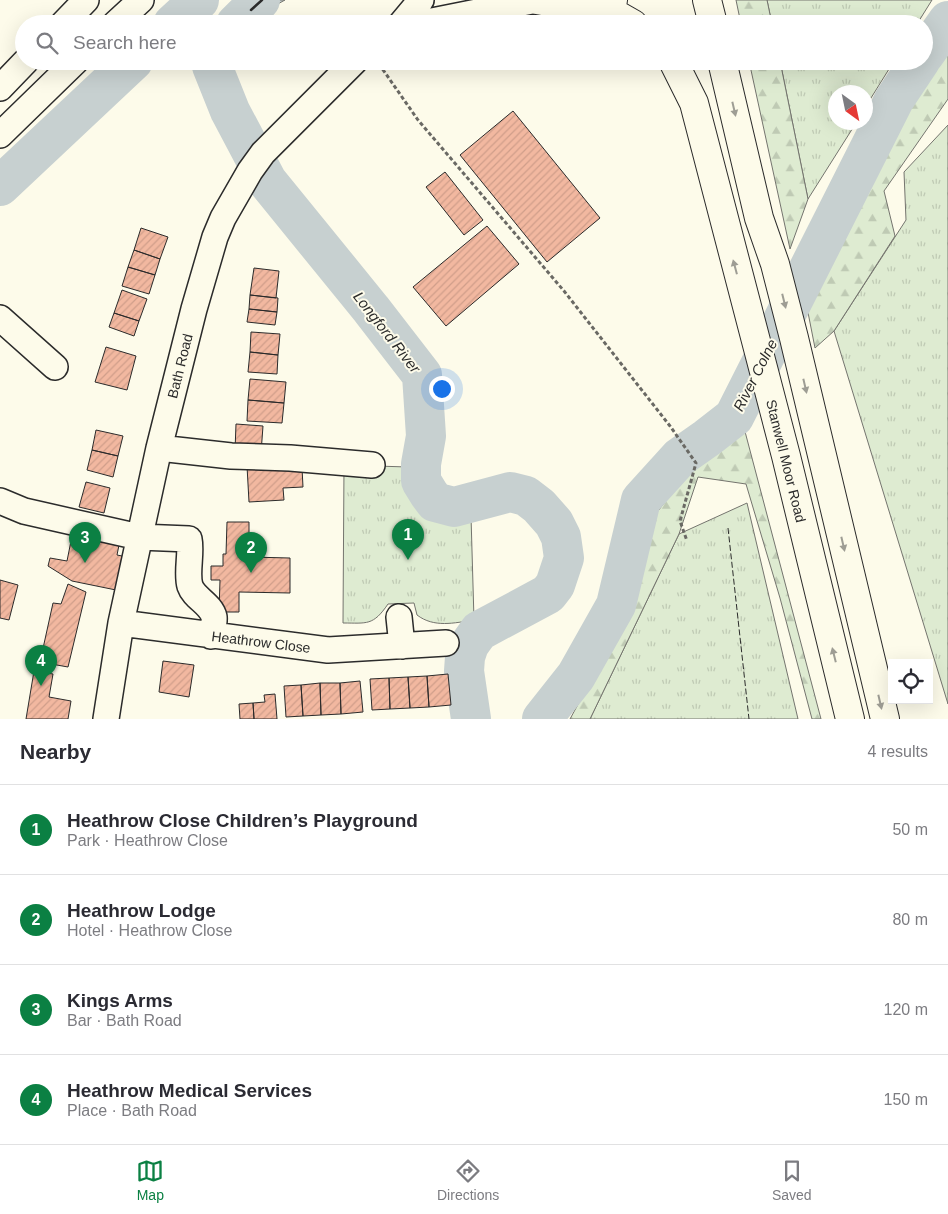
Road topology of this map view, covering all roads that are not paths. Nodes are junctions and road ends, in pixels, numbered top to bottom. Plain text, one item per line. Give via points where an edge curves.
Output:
1 (86, 0) edge
2 (141, 0) edge
3 (420, 0) edge
4 (537, 0) edge
5 (707, 0) edge
6 (606, 2) edge
7 (72, 15) edge
8 (125, 15) edge
9 (408, 15) edge
10 (462, 15) edge
11 (622, 15) edge
12 (711, 15) edge
13 (17, 70) edge
14 (67, 70) edge
15 (346, 70) edge
16 (678, 70) edge
17 (724, 70) edge
18 (0, 88) edge
19 (0, 135) edge
20 (0, 318) edge
21 (56, 367) dead end
22 (159, 448) junction
23 (372, 465) dead end
24 (0, 501) edge
25 (139, 537) junction
26 (399, 617) dead end
27 (121, 623) junction
28 (211, 636) junction
29 (446, 643) dead end
30 (402, 646) junction
31 (106, 719) edge
32 (850, 719) edge
33 (885, 719) edge

1 - 7 street
2 - 8 street
3 - 9 street
4 - 6 main road via 574,5
4 - 10 street
5 - 12 main road
6 - 11 main road
13 - 18 street
14 - 19 street
15 - 22 street, Bath Road via 271,144 250,171 223,218 194,309
32 -> 16 main road, Stanwell Moor Road via 694,103
17 -> 33 main road via 760,218 794,338
20 - 21 street
22 - 23 street
22 - 25 street, Bath Road
24 - 25 street via 24,511
25 - 27 street, Bath Road
25 - 28 street via 189,539 190,586 214,617
26 - 30 street
27 - 28 street, Heathrow Close
27 - 31 street, Bath Road
28 - 30 street, Heathrow Close via 328,650
29 - 30 street, Heathrow Close

